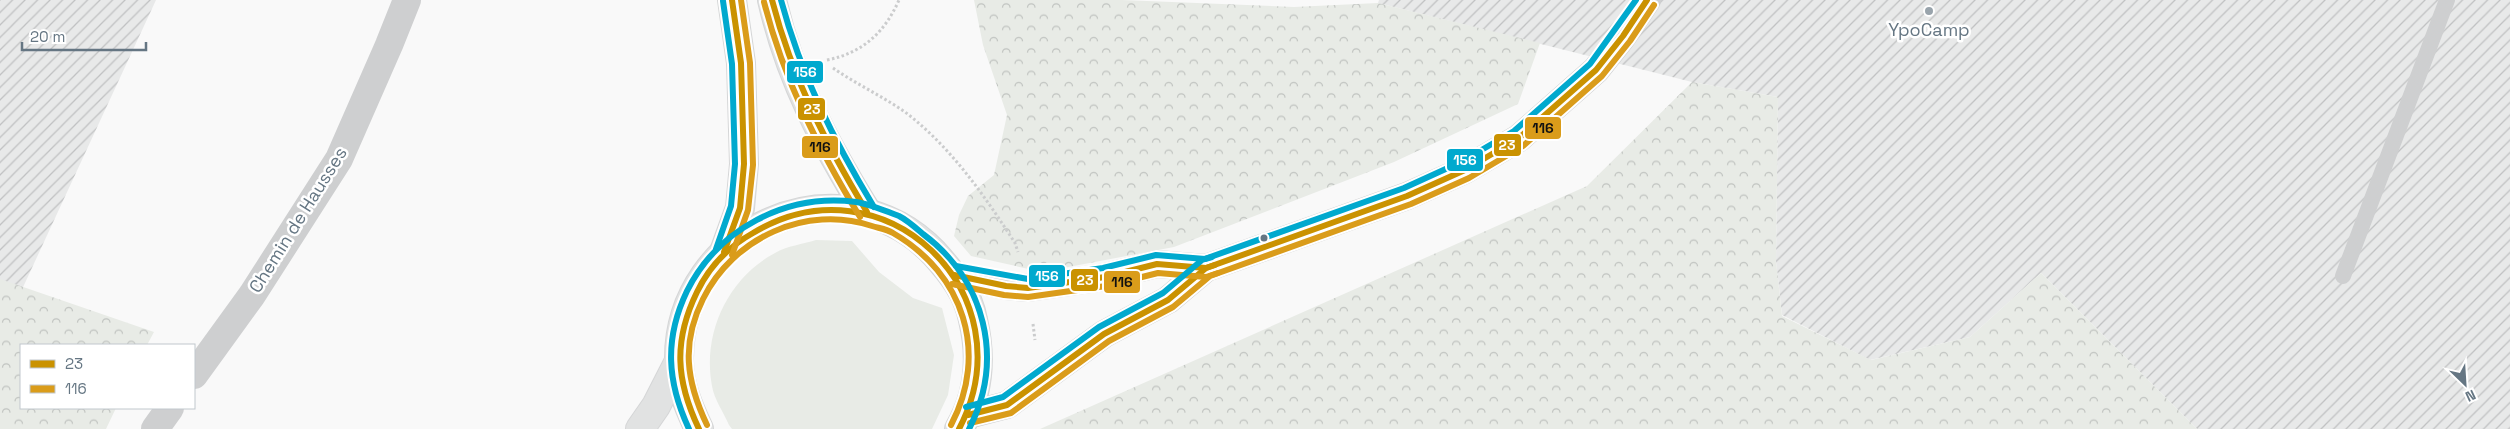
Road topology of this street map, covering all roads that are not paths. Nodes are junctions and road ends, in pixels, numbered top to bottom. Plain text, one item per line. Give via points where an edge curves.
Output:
1 (407, 0) edge
2 (732, 0) edge
3 (772, 0) edge
4 (1647, 0) edge
5 (2447, 0) edge
6 (867, 212) junction
7 (724, 252) junction
8 (1206, 268) junction
9 (954, 275) junction
10 (2343, 276) dead end
11 (679, 361) junction
12 (195, 374) edge
13 (169, 409) edge
14 (963, 422) edge
15 (155, 429) edge
16 (640, 429) edge
17 (699, 429) edge

1 - 12 street, Chemin de Hausses via 339,159 252,295
2 - 7 main road via 740,63 744,164 740,208
3 - 6 main road via 778,28 813,119
4 - 8 street via 1596,70 1519,138 1466,170 1407,196
5 - 10 lane
6 - 7 main road via 807,210 766,222
6 - 9 main road via 916,235
7 - 11 main road via 699,284 684,321
8 - 9 street via 1157,264 1105,277 1028,288
8 - 14 street via 1168,300 1104,334 1007,405
9 - 14 main road via 971,308 978,343 978,380
11 - 16 main road
11 - 17 main road via 687,404
13 - 15 street

